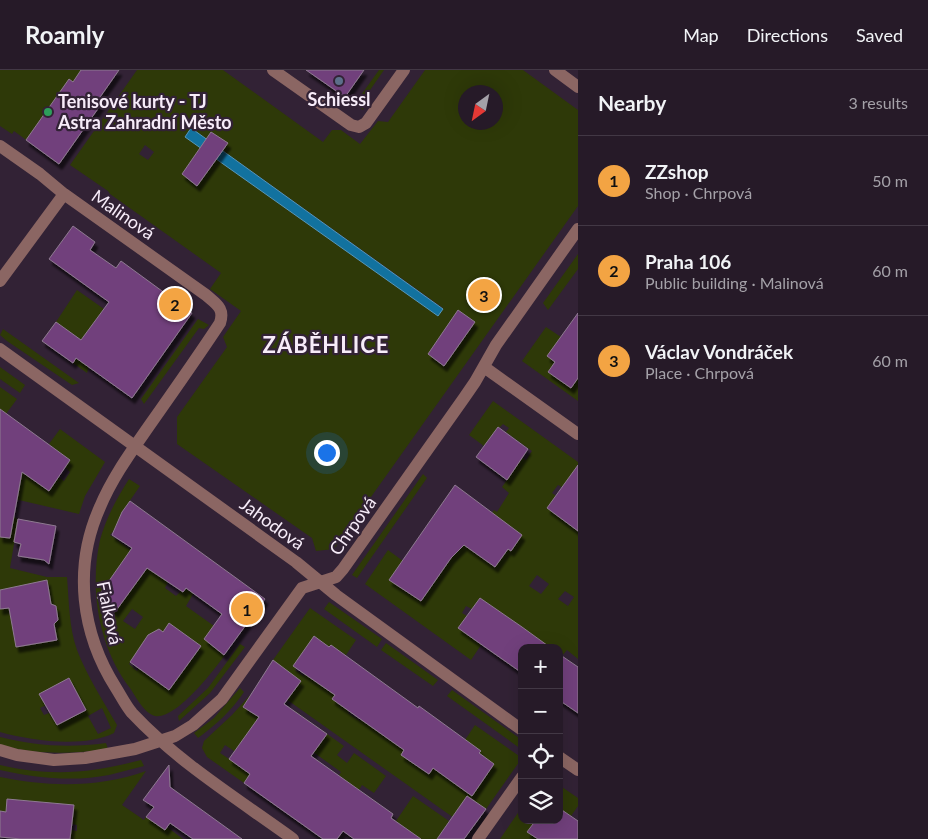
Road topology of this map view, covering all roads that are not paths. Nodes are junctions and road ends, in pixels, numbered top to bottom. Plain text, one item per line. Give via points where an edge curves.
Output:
1 (273, 70) edge
2 (404, 70) edge
3 (555, 70) edge
4 (578, 86) edge
5 (0, 146) edge
6 (64, 194) junction
7 (578, 229) edge
8 (0, 281) edge
9 (222, 315) joint
10 (0, 349) edge
11 (484, 367) junction
12 (578, 434) edge
13 (135, 446) junction
14 (319, 582) junction
15 (518, 727) edge
16 (161, 740) junction
17 (0, 750) edge
18 (563, 760) edge
19 (578, 770) edge
20 (521, 779) edge
21 (293, 839) edge
22 (478, 839) edge

1 - 2 street via 351,125 359,127 366,124
3 - 4 street
5 - 6 street, Malinová
6 - 8 street
6 - 9 street, Malinová via 206,295 220,308
7 - 11 street, Chrpová
9 - 13 street, Fialková via 214,332
10 - 13 street, Jahodová
11 - 12 street
11 - 14 street, Chrpová via 343,570 336,577
13 - 14 street, Jahodová
13 - 16 street, Fialková via 113,480 92,528 83,574 86,610 95,647 106,670 131,712
14 - 15 street, Jahodová
14 - 16 street, Chrpová via 302,588 222,699 194,725
16 - 17 street, Chrpová via 135,749 54,760
16 - 21 street, Fialková via 176,755
18 - 19 street
20 - 22 street

